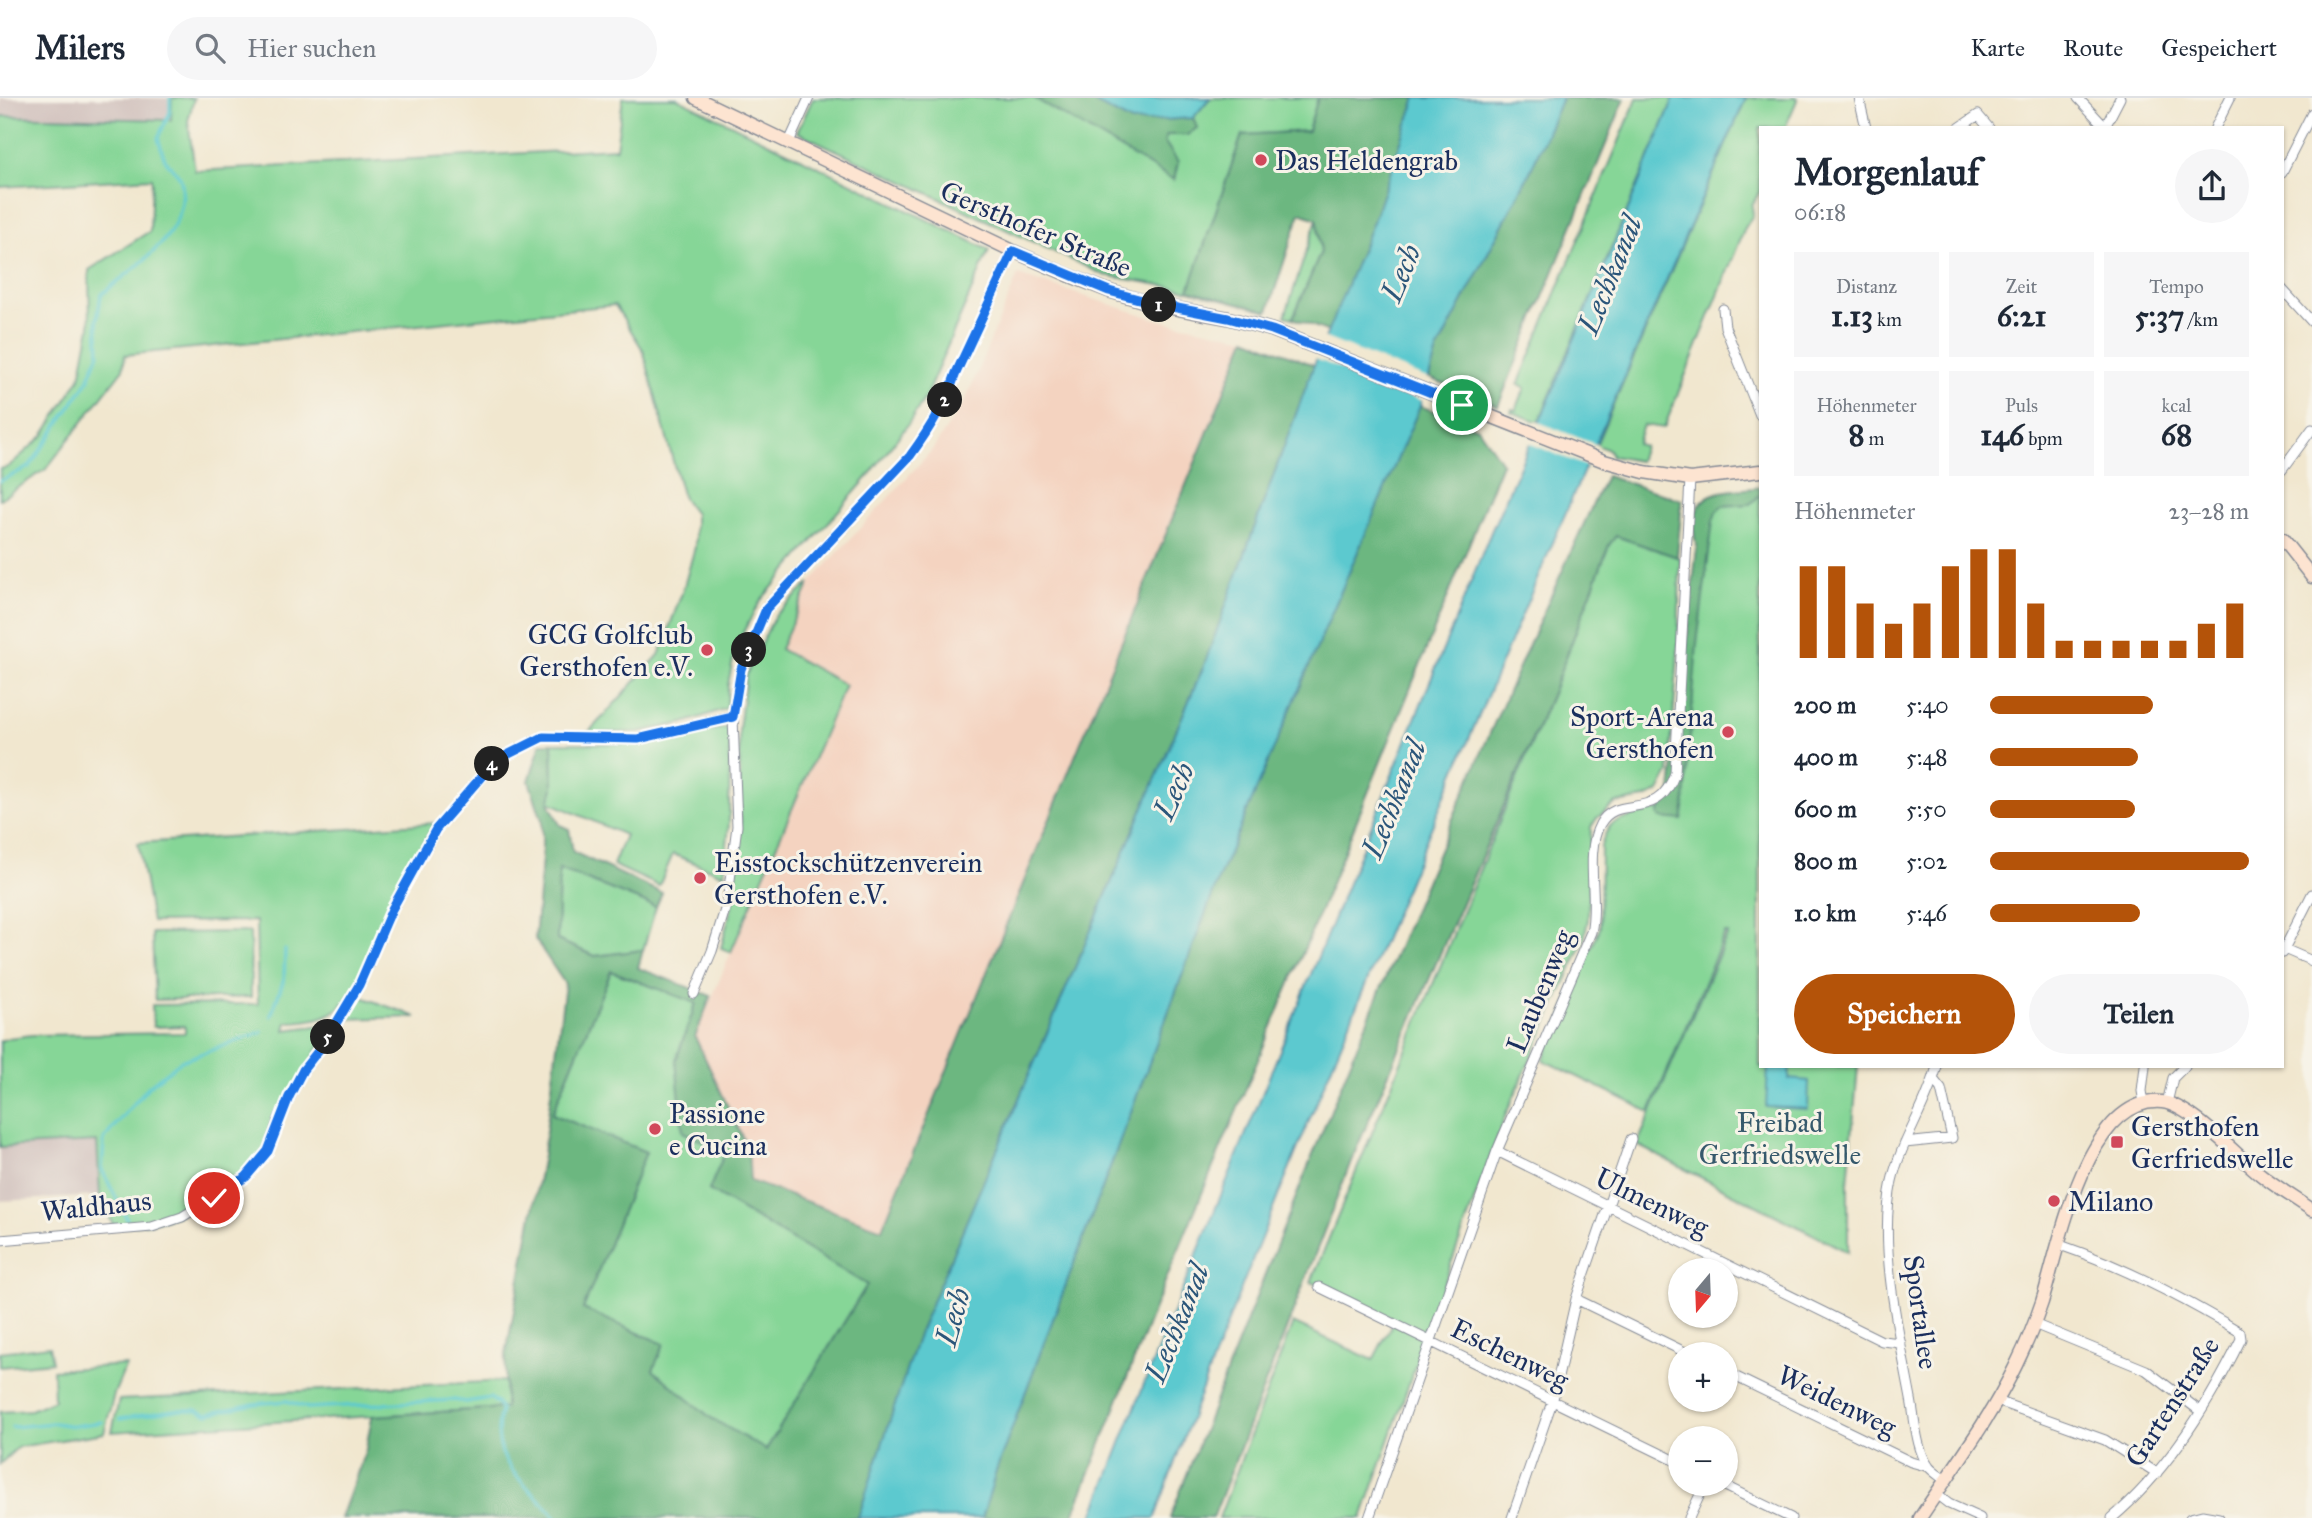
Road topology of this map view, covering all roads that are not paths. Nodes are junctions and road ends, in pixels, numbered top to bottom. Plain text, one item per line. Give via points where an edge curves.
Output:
1 (696, 98) edge
2 (809, 98) edge
3 (1859, 98) edge
4 (2078, 98) edge
5 (2120, 98) edge
6 (2230, 98) edge
7 (2312, 113) edge
8 (1866, 126) edge
9 (1962, 126) edge
10 (1987, 126) edge
11 (2105, 126) edge
12 (2106, 126) edge
13 (2216, 126) edge
14 (789, 142) junction
15 (2284, 168) edge
16 (1013, 251) junction
17 (2284, 291) edge
18 (1723, 309) dead end
19 (2311, 317) edge
20 (1759, 412) edge
21 (2312, 429) edge
22 (2284, 467) edge
23 (1759, 471) edge
24 (1690, 479) junction
25 (2284, 541) edge
26 (2312, 577) edge
27 (733, 717) junction
28 (2312, 894) edge
29 (2284, 948) edge
30 (2284, 950) edge
31 (2312, 961) edge
32 (694, 995) dead end
33 (1936, 1068) edge
34 (2145, 1068) edge
35 (2183, 1068) edge
36 (1933, 1079) junction
37 (2144, 1103) junction
38 (2168, 1103) junction
39 (1632, 1139) dead end
40 (1905, 1143) junction
41 (1497, 1151) junction
42 (1607, 1205) junction
43 (2312, 1210) edge
44 (0, 1240) edge
45 (2060, 1245) junction
46 (1318, 1287) dead end
47 (1576, 1299) junction
48 (2034, 1324) junction
49 (1431, 1340) junction
50 (1901, 1343) junction
51 (1668, 1344) edge
52 (1738, 1378) edge
53 (1553, 1399) junction
54 (1997, 1401) junction
55 (2200, 1411) junction
56 (1668, 1457) edge
57 (1929, 1467) junction
58 (2157, 1473) junction
59 (1945, 1480) junction
60 (1738, 1492) edge
61 (1936, 1494) junction
62 (1699, 1496) edge
63 (1369, 1518) edge
64 (1512, 1518) edge
65 (1689, 1518) edge
66 (1791, 1518) edge
67 (1920, 1518) edge
68 (1980, 1518) edge
69 (2112, 1518) edge
70 (2190, 1518) edge
71 (2219, 1518) edge

1 - 14 main road, Gersthofer Straße
2 - 14 street
3 - 8 street
4 - 11 street
5 - 12 street
6 - 13 street
7 - 15 street
9 - 10 street via 1978,115
14 - 16 main road, Gersthofer Straße
16 - 24 main road, Gersthofer Straße via 1109,291 1287,336 1604,461
16 - 27 street via 950,391 925,435 766,609 741,669
17 - 19 street
18 - 20 street via 1725,327
21 - 22 street
23 - 24 main road, Gersthofer Straße
24 - 41 street, Laubenweg via 1675,773 1661,798 1619,809 1599,826 1593,853 1591,932
25 - 26 main road
27 - 32 street via 737,826 727,903
27 - 44 street, Waldhaus via 638,739 543,737 495,761 436,829 392,909 359,985 298,1079 268,1151 246,1177 182,1217 152,1227
28 - 29 street
30 - 31 street
33 - 36 street, Sportallee
34 - 37 street
35 - 38 street via 2173,1078
36 - 40 street, Sportallee
36 - 40 street via 1941,1089 1952,1138
37 - 38 main road
37 - 45 main road via 2110,1127 2087,1161
38 - 43 main road
39 - 42 street
40 - 50 street, Sportallee via 1888,1202
41 - 42 street, Ulmenweg
41 - 49 street, Laubenweg
42 - 47 street
42 - 50 street, Ulmenweg via 1882,1341
45 - 48 main road
45 - 55 street, Gartenstraße via 2155,1283 2240,1332 2232,1357
46 - 49 street, Eschenweg
47 - 51 street
47 - 53 street
48 - 54 main road
48 - 55 street via 2146,1370
49 - 53 street, Eschenweg
49 - 63 street, Laubenweg
50 - 57 street, Sportallee via 1919,1439
52 - 57 street, Weidenweg via 1910,1462
53 - 56 street, Eschenweg
53 - 64 street
54 - 58 street via 2105,1440
54 - 59 main road
55 - 58 street, Gartenstraße
57 - 59 street
58 - 69 street, Gartenstraße
59 - 61 main road
60 - 66 street
61 - 67 main road
61 - 68 street
62 - 65 street
70 - 71 street

